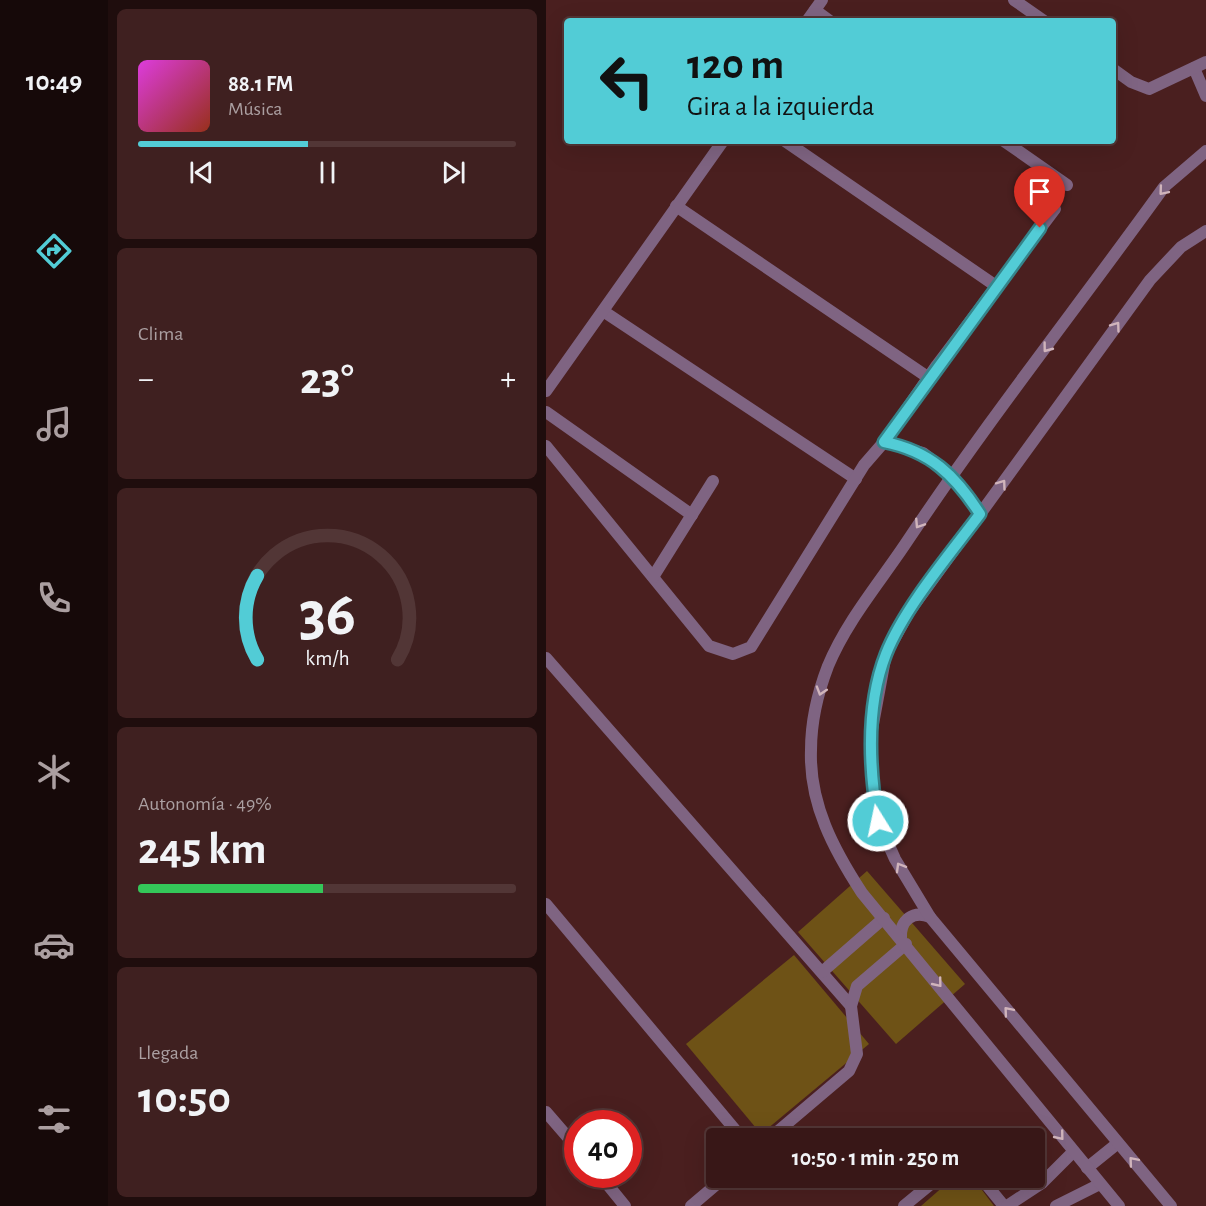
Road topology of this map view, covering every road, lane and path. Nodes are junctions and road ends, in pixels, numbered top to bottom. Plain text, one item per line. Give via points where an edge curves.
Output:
1 (1014, 0) edge
2 (1040, 18) edge
3 (1206, 62) edge
4 (1194, 68) junction
5 (1116, 71) edge
6 (1206, 96) edge
7 (721, 144) edge
8 (789, 144) edge
9 (1008, 144) edge
10 (1206, 152) edge
11 (1067, 185) dead end
12 (676, 206) junction
13 (1055, 209) dead end
14 (1206, 231) edge
15 (996, 286) junction
16 (603, 311) junction
17 (929, 378) junction
18 (546, 391) edge
19 (546, 412) edge
20 (884, 442) junction
21 (546, 446) edge
22 (951, 475) junction
23 (856, 479) junction
24 (714, 482) dead end
25 (980, 514) junction
26 (692, 515) junction
27 (652, 577) junction
28 (546, 658) edge
29 (546, 904) edge
30 (930, 917) junction
31 (884, 918) junction
32 (904, 941) junction
33 (822, 972) junction
34 (851, 1006) junction
35 (546, 1112) edge
36 (733, 1128) edge
37 (782, 1128) edge
38 (564, 1133) edge
39 (1118, 1143) junction
40 (1073, 1152) junction
41 (1087, 1168) junction
42 (1100, 1184) junction
43 (610, 1188) edge
44 (712, 1188) edge
45 (926, 1188) edge
46 (990, 1188) edge
47 (625, 1206) edge
48 (691, 1206) edge
49 (904, 1206) edge
50 (1006, 1206) edge
51 (1056, 1206) edge
52 (1119, 1206) edge
53 (1171, 1206) edge

1 - 2 street
3 - 4 street
4 - 5 street via 1149,89
4 - 6 street
7 - 12 street
8 - 15 street
9 - 11 street
10 -> 22 street via 1164,188
12 - 16 street
12 - 17 street
13 - 15 street
25 -> 14 street via 1150,280 1181,247
15 - 17 street
16 - 18 street
16 - 23 street
17 - 20 street
19 - 26 street
20 - 22 street via 923,453
20 - 23 street
21 - 27 street
22 - 25 street
22 -> 31 street via 845,633 828,666 817,703 810,750 819,809 836,853
23 - 27 street via 751,648 733,654 709,646
24 - 26 street
30 -> 25 street via 895,859 878,821 871,735 886,654 909,612
26 - 27 street
28 - 33 street
29 - 36 street
30 - 32 street via 908,917 903,923
39 -> 30 street
31 - 32 street
31 - 33 street
32 - 34 street via 857,986
32 -> 40 street
33 - 34 street
34 - 37 street via 857,1054 849,1071
35 - 38 street
39 - 41 street
53 -> 39 street
40 - 41 street
40 - 50 street via 1042,1183
41 - 42 street
42 - 51 street
42 - 52 street
43 - 47 street
44 - 48 street
45 - 49 street
46 - 50 street

